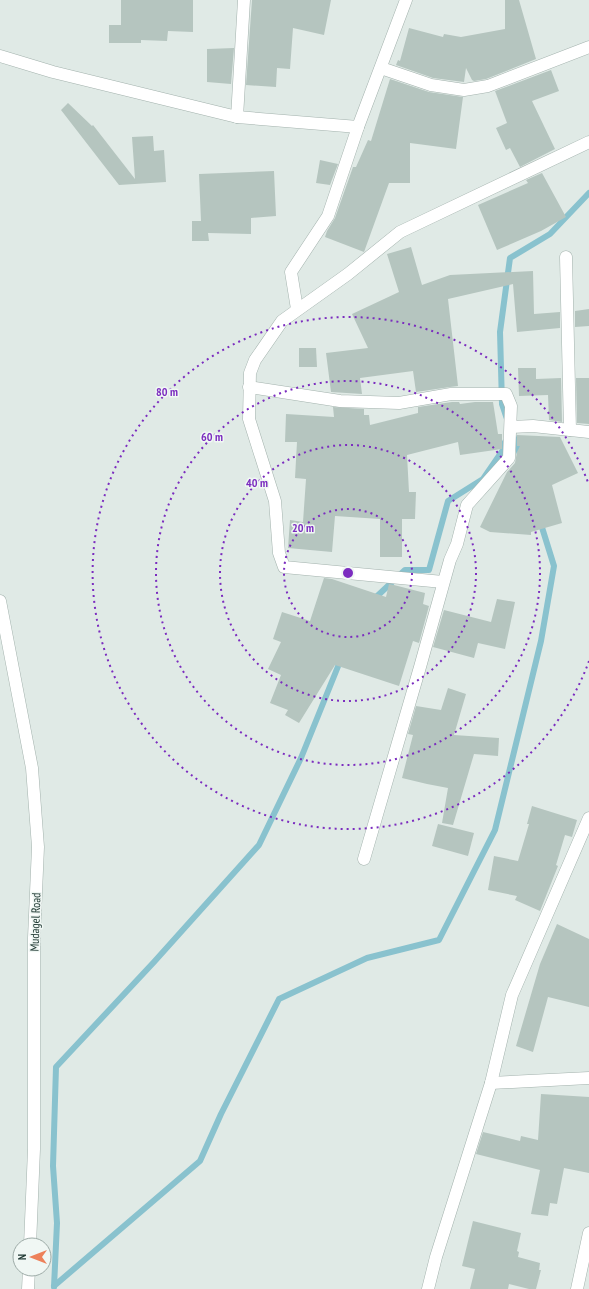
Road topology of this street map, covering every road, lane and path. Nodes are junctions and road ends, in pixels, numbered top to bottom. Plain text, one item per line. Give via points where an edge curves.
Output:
1 (244, 0) edge
2 (406, 0) edge
3 (589, 47) edge
4 (0, 56) edge
5 (381, 68) junction
6 (237, 117) junction
7 (358, 127) junction
8 (589, 142) edge
9 (566, 257) dead end
10 (298, 309) junction
11 (249, 387) junction
12 (511, 427) junction
13 (570, 430) junction
14 (589, 432) edge
15 (443, 582) junction
16 (0, 601) edge
17 (589, 818) edge
18 (364, 860) dead end
19 (589, 1078) edge
20 (490, 1083) junction
21 (589, 1233) edge
22 (30, 1237) edge
23 (29, 1277) edge
24 (28, 1289) edge
25 (428, 1289) edge
26 (577, 1289) edge

1 - 6 street
2 - 5 street
3 - 5 street via 488,86 464,90 431,85
4 - 6 street via 53,72
5 - 7 street
6 - 7 street
7 - 10 street via 328,216 291,272
8 - 10 street via 400,232 348,274
9 - 13 street
10 - 11 street via 282,321 255,360 250,373
11 - 12 street via 340,401 399,404 451,394 506,394 511,406
11 - 15 street via 249,419 276,501 279,553 284,567
12 - 13 street via 533,426
12 - 15 street via 509,458 467,504 457,544
13 - 14 street
15 - 18 street
16 - 22 street, Mudagel Road via 32,768 38,847 34,938 34,1149
17 - 20 street via 512,995
19 - 20 street
20 - 25 street
21 - 26 street
23 - 24 street

